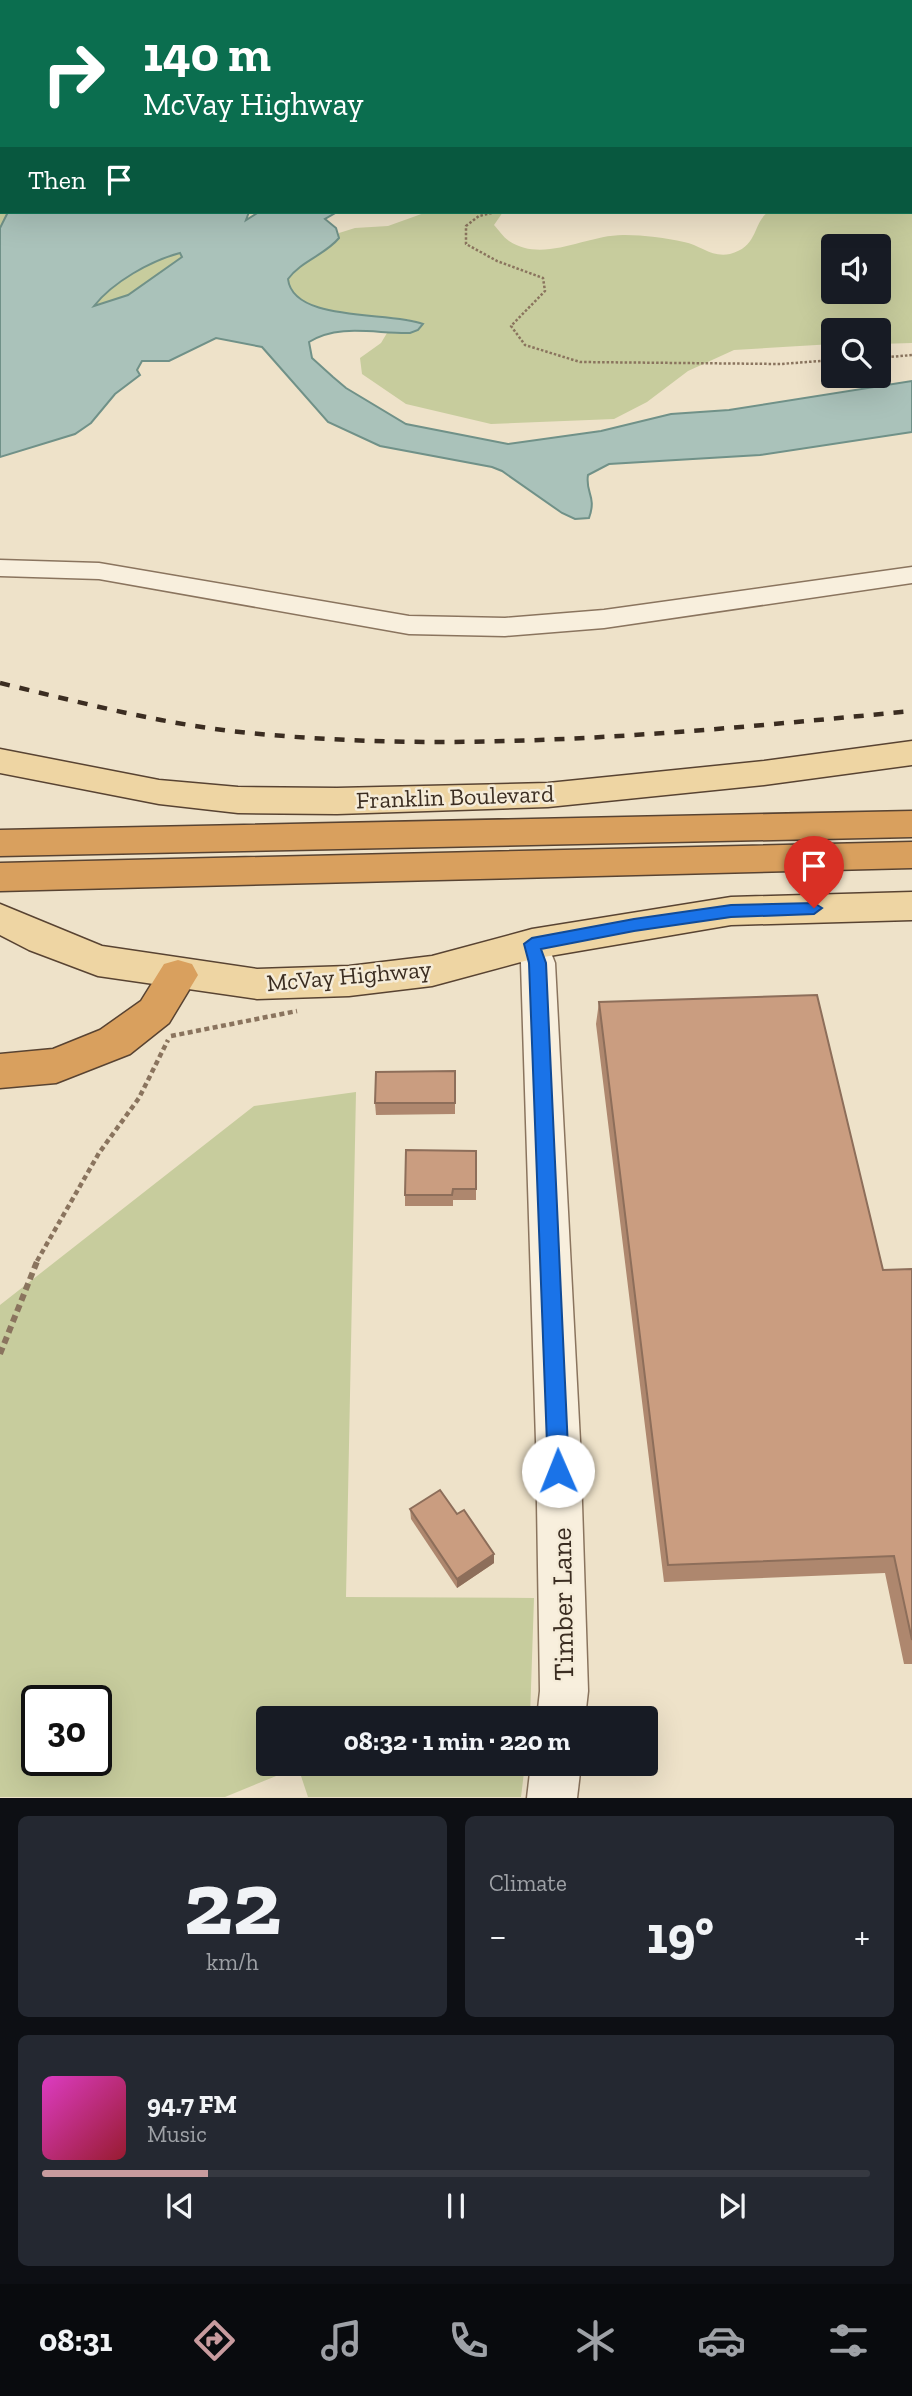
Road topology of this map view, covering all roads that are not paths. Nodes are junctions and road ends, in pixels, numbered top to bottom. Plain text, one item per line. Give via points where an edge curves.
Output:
1 (0, 568) edge
2 (912, 575) edge
3 (912, 753) edge
4 (0, 761) edge
5 (912, 824) edge
6 (0, 843) edge
7 (912, 855) edge
8 (0, 877) edge
9 (912, 906) edge
10 (0, 918) edge
11 (532, 944) junction
12 (178, 975) junction
13 (0, 1071) edge
14 (562, 1706) edge
15 (555, 1776) edge
16 (552, 1797) edge

1 - 2 street via 99,571 409,625 505,627 604,619
3 - 4 main road, Franklin Boulevard via 548,795 337,801 238,800 159,792
5 - 6 highway
7 - 8 highway
9 - 11 main road, McVay Highway via 731,911
10 - 12 main road, McVay Highway via 98,961
11 - 12 main road, McVay Highway via 432,971 349,981 257,984
11 - 14 street, Timber Lane via 538,963 558,1441
12 - 13 highway via 155,1012 115,1042 56,1066
15 - 16 street

